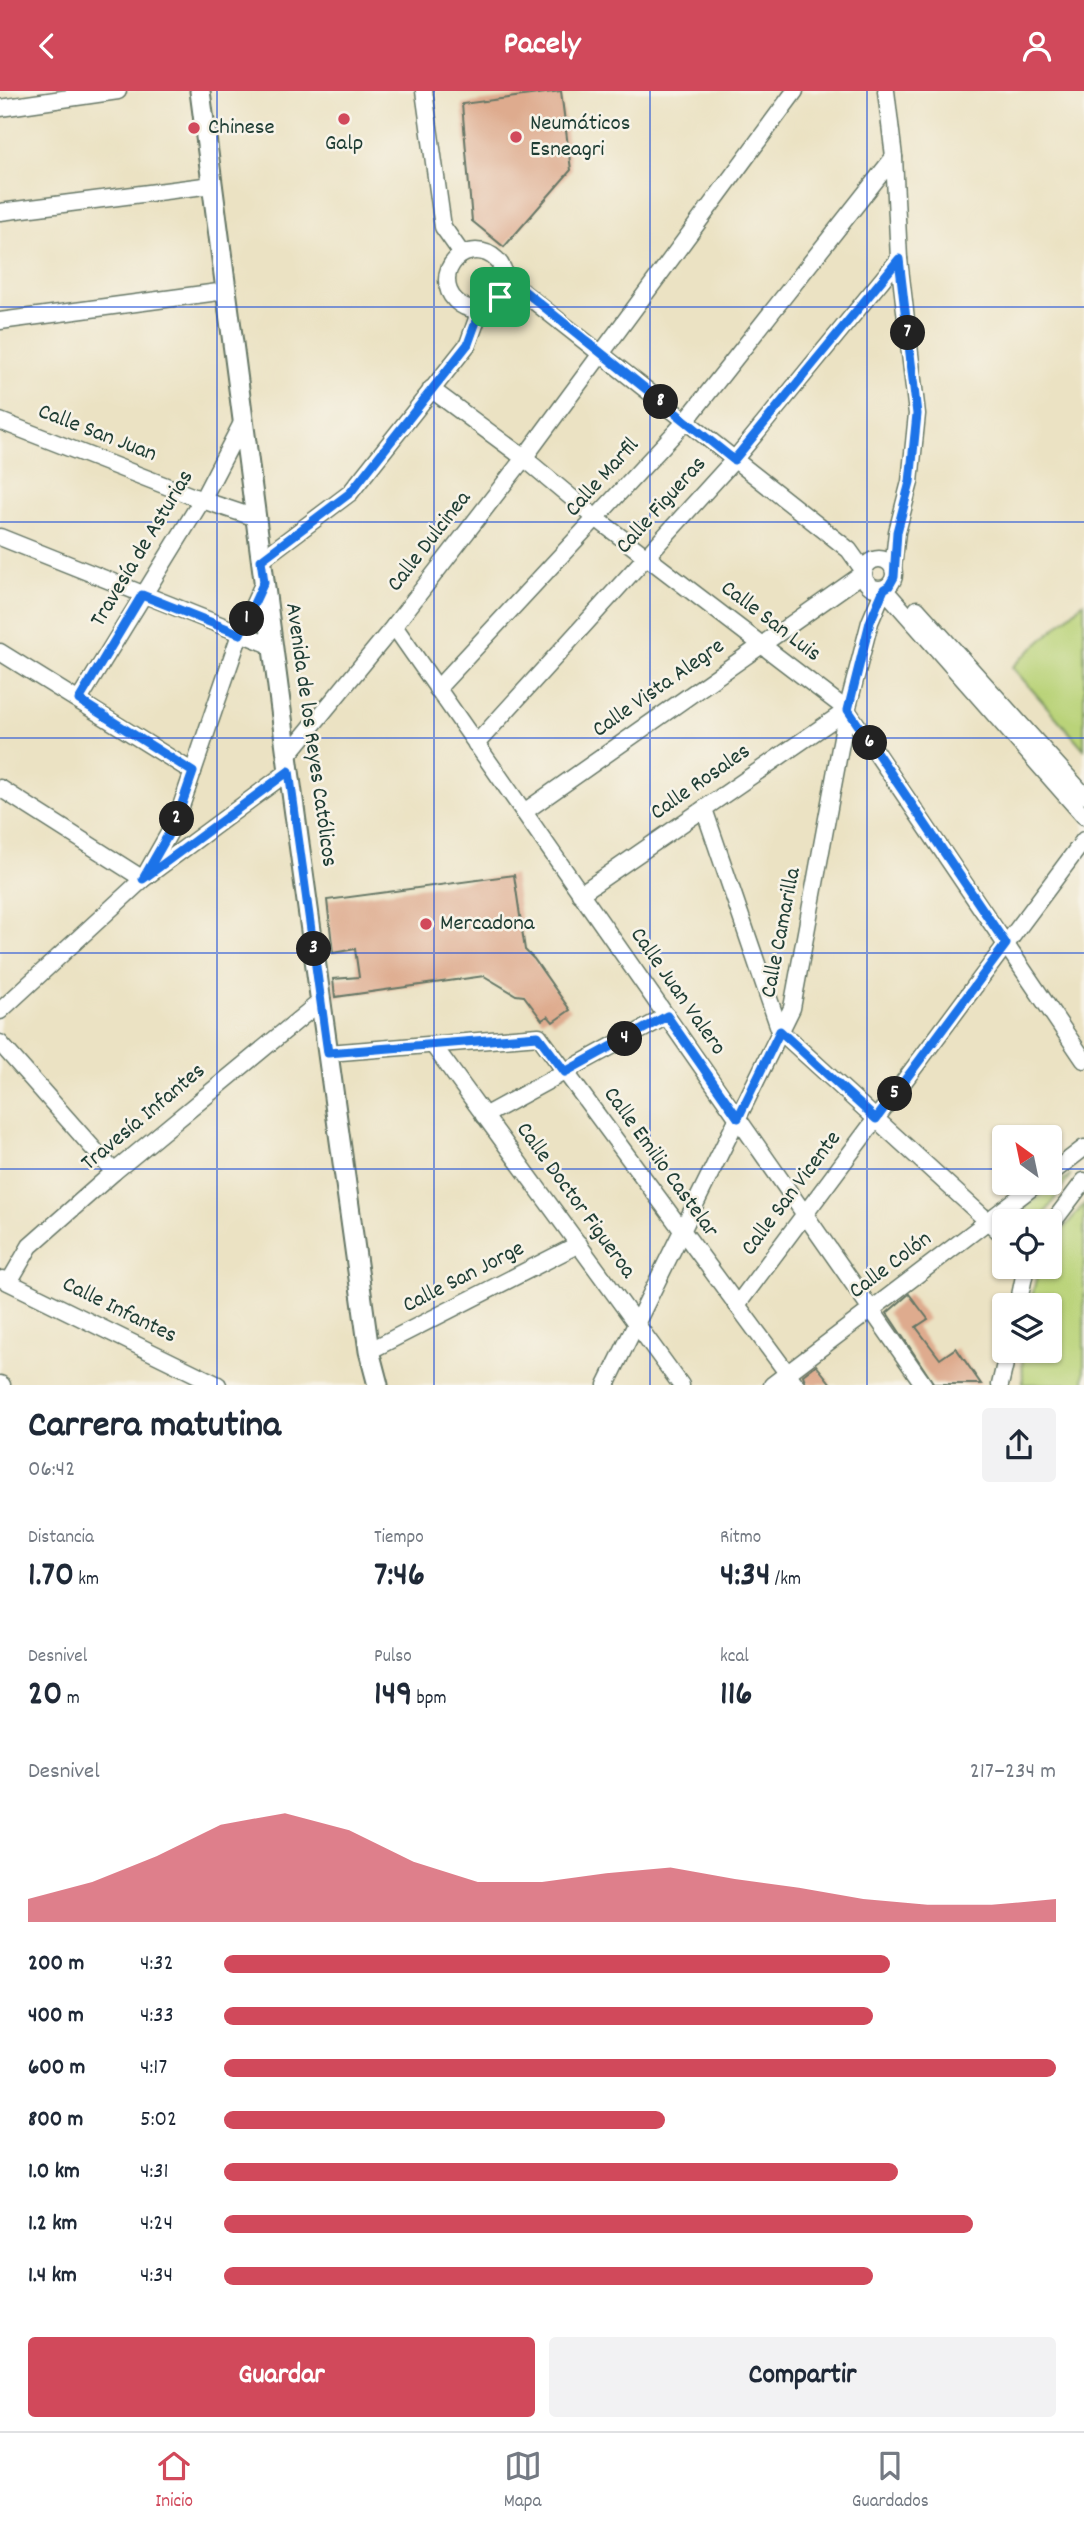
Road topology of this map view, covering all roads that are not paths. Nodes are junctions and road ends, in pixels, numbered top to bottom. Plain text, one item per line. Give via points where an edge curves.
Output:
1 (118, 91) edge
2 (200, 91) edge
3 (424, 91) edge
4 (795, 91) edge
5 (886, 91) edge
6 (0, 108) edge
7 (894, 157) junction
8 (212, 185) junction
9 (0, 212) edge
10 (462, 254) junction
11 (899, 259) junction
12 (506, 279) junction
13 (226, 291) junction
14 (476, 309) junction
15 (0, 321) edge
16 (601, 353) junction
17 (431, 389) junction
18 (0, 421) edge
19 (243, 421) junction
20 (685, 422) junction
21 (524, 458) junction
22 (734, 460) junction
23 (202, 500) junction
24 (256, 518) junction
25 (597, 519) junction
26 (897, 532) junction
27 (0, 537) edge
28 (648, 557) junction
29 (261, 560) junction
30 (867, 572) junction
31 (890, 580) junction
32 (264, 582) junction
33 (142, 595) junction
34 (870, 622) junction
35 (394, 626) junction
36 (240, 634) junction
37 (760, 645) junction
38 (273, 646) junction
39 (0, 652) edge
40 (437, 689) junction
41 (79, 700) junction
42 (848, 710) junction
43 (476, 744) junction
44 (289, 763) junction
45 (193, 772) junction
46 (0, 788) edge
47 (1084, 795) edge
48 (704, 809) junction
49 (524, 812) junction
50 (1084, 816) edge
51 (1084, 840) edge
52 (143, 879) junction
53 (580, 894) junction
54 (1006, 944) junction
55 (321, 1001) junction
56 (0, 1011) edge
57 (667, 1016) junction
58 (780, 1031) junction
59 (0, 1043) edge
60 (433, 1045) junction
61 (328, 1053) junction
62 (1084, 1060) edge
63 (565, 1072) junction
64 (484, 1116) junction
65 (738, 1118) junction
66 (876, 1119) junction
67 (1084, 1148) edge
68 (1062, 1165) edge
69 (114, 1172) junction
70 (1084, 1181) edge
71 (1022, 1195) edge
72 (1062, 1210) edge
73 (804, 1216) junction
74 (986, 1222) junction
75 (992, 1227) edge
76 (681, 1230) junction
77 (579, 1244) junction
78 (5, 1280) edge
79 (737, 1305) junction
80 (871, 1309) junction
81 (636, 1323) junction
82 (369, 1351) junction
83 (1005, 1363) edge
84 (189, 1378) edge
85 (791, 1379) edge
86 (218, 1384) edge
87 (378, 1384) edge
88 (606, 1384) edge
89 (681, 1384) edge
90 (772, 1384) edge
91 (924, 1384) edge
92 (1000, 1384) edge

1 - 6 street
2 - 8 street, Avenida de los Reyes Católicos
3 - 10 street via 443,227
4 - 16 street, Calle Dulcinea
5 - 7 street
7 - 11 street
7 - 20 street, Calle Marfil
8 - 9 street
8 - 13 street, Avenida de los Reyes Católicos
10 - 12 street via 491,254 499,260
10 - 14 street via 449,269 448,287 458,303
11 - 22 street, Calle Figueras
11 - 26 street via 917,414 910,482
12 - 14 street via 494,304
12 - 16 street
13 - 15 street
13 - 19 street, Avenida de los Reyes Católicos
14 - 17 street via 468,344
16 - 20 street
16 - 21 street, Calle Dulcinea
17 - 21 street, Calle San Luis
17 - 29 street via 350,493
18 - 23 street, Calle San Juan
19 - 23 street, Travesía de Asturias
19 - 24 street, Avenida de los Reyes Católicos
20 - 22 street
20 - 25 street, Calle Marfil
21 - 25 street, Calle San Luis
21 - 35 street, Calle Dulcinea
22 - 28 street, Calle Figueras
22 - 30 street via 849,550
23 - 24 street, Calle San Juan
23 - 33 street, Travesía de Asturias
24 - 29 street, Avenida de los Reyes Católicos
25 - 28 street, Calle San Luis
25 - 40 street, Calle Marfil
26 - 30 street, Calle Vista Alegre
26 - 31 street, Calle Camarilla
27 - 33 street
28 - 37 street, Calle San Luis
28 - 43 street, Calle Figueras
29 - 32 street, Avenida de los Reyes Católicos
30 - 31 street via 875,589
30 - 31 street via 886,561
30 - 34 street, Calle Camarilla
30 - 37 street, Calle Vista Alegre
31 - 34 street, Calle Camarilla
31 - 47 street
31 - 50 street
32 - 36 street
32 - 38 street, Avenida de los Reyes Católicos
33 - 36 street
33 - 41 street, Travesía de Asturias
34 - 42 street, Calle Camarilla
35 - 40 street, Calle Juan Valero
35 - 44 street, Calle Dulcinea
36 - 38 street
36 - 45 street
37 - 42 street, Calle San Luis
37 - 49 street, Calle Vista Alegre
38 - 44 street, Avenida de los Reyes Católicos
39 - 41 street
40 - 43 street, Calle Juan Valero
41 - 45 street
42 - 48 street, Calle Rosales
42 - 54 street, Calle San Luis
42 - 58 street, Calle Camarilla via 792,1008
43 - 49 street, Calle Juan Valero
44 - 52 street, Calle Dulcinea
44 - 55 street, Avenida de los Reyes Católicos
45 - 52 street via 176,821
46 - 52 street
48 - 53 street, Calle Rosales
48 - 58 street
49 - 53 street, Calle Juan Valero
51 - 54 street, Calle San Vicente
52 - 56 street
53 - 57 street, Calle Juan Valero
54 - 62 street, Calle San Luis
54 - 66 street, Calle San Vicente
55 - 61 street, Avenida de los Reyes Católicos
55 - 69 street, Travesía Infantes
57 - 63 street
57 - 65 street, Calle Juan Valero
58 - 65 street, Calle Camarilla
58 - 66 street
59 - 69 street
60 - 61 street, Calle Emilio Castelar
60 - 63 street, Calle Emilio Castelar via 538,1036
60 - 64 street, Calle Doctor Figueroa
61 - 82 street, Avenida de los Reyes Católicos
63 - 64 street
63 - 76 street, Calle Emilio Castelar
64 - 77 street, Calle Doctor Figueroa
65 - 73 street, Calle Juan Valero
65 - 76 street, Calle Camarilla
66 - 73 street, Calle San Vicente
66 - 74 street
67 - 68 street
69 - 78 street, Travesía Infantes via 30,1246
70 - 72 street
71 - 74 street, Calle Colón
73 - 79 street, Calle San Vicente
73 - 80 street, Calle Juan Valero
74 - 75 street
74 - 80 street, Calle Colón
76 - 79 street, Calle Emilio Castelar
76 - 81 street, Calle Camarilla
77 - 81 street, Calle Doctor Figueroa
77 - 82 street, Calle San Jorge
78 - 84 street, Calle Infantes
79 - 85 street, Calle Emilio Castelar
80 - 85 street, Calle Colón
80 - 91 street, Calle Juan Valero
81 - 88 street, Calle Camarilla
81 - 89 street, Calle Doctor Figueroa
82 - 87 street, Avenida de los Reyes Católicos
83 - 92 street
84 - 86 street, Calle Infantes
85 - 90 street, Calle Colón

